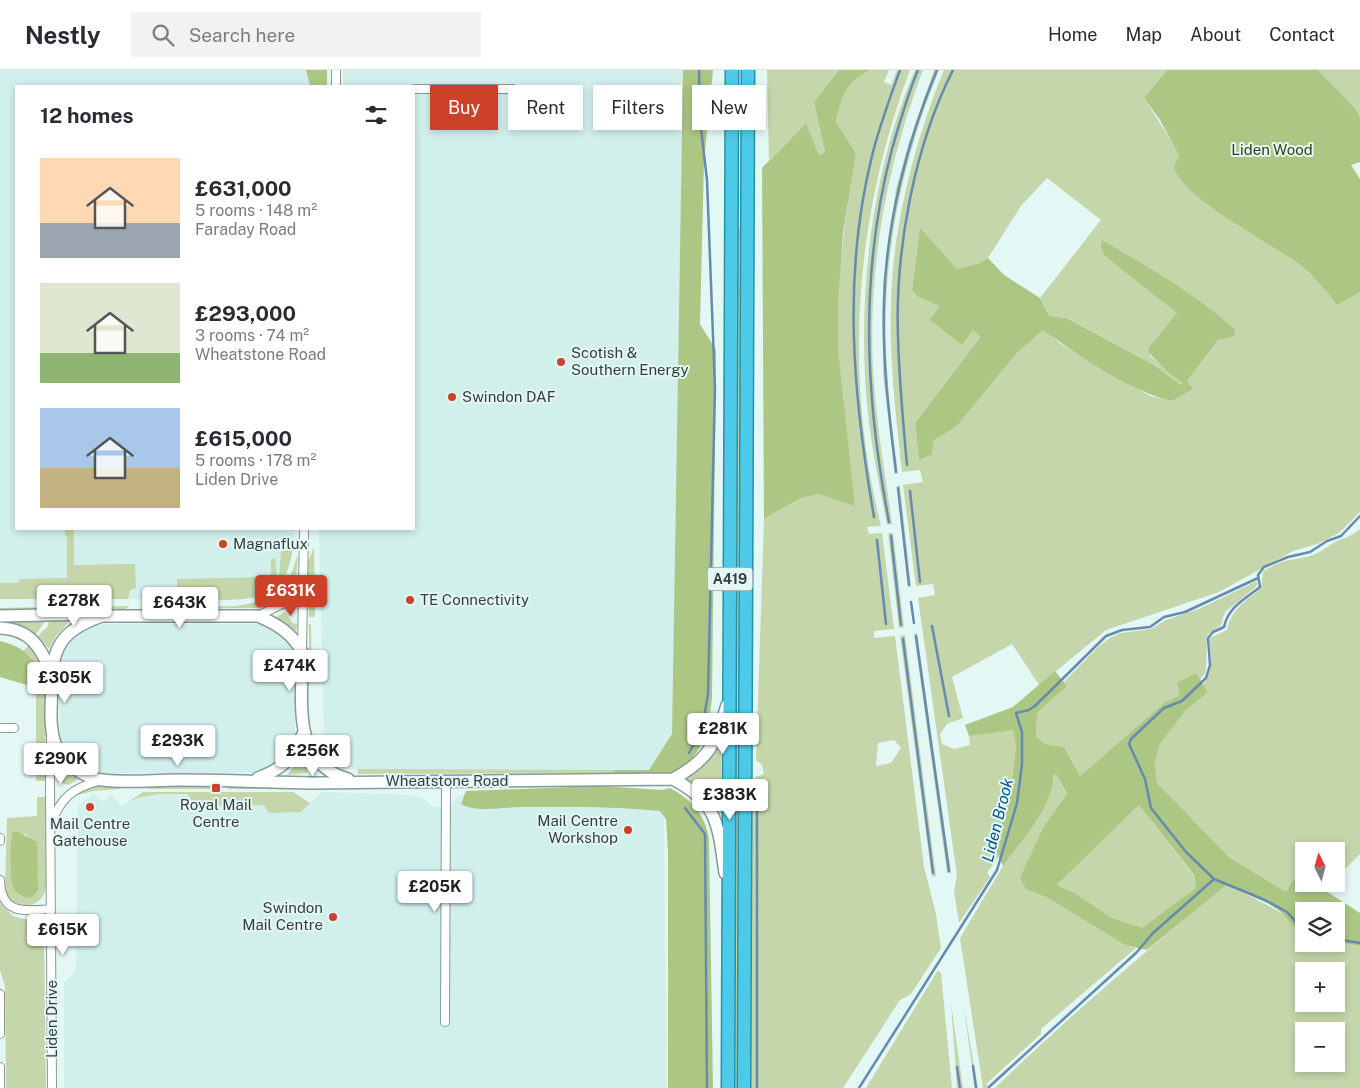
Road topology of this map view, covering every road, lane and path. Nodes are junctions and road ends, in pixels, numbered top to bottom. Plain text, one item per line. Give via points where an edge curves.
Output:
1 (336, 70) edge
2 (732, 70) edge
3 (748, 70) edge
4 (336, 85) edge
5 (415, 89) edge
6 (508, 89) edge
7 (304, 530) edge
8 (302, 582) junction
9 (0, 616) edge
10 (102, 616) junction
11 (258, 616) junction
12 (0, 628) edge
13 (302, 652) junction
14 (52, 674) junction
15 (730, 697) junction
16 (0, 728) edge
17 (14, 728) dead end
18 (304, 732) junction
19 (52, 734) junction
20 (673, 779) junction
21 (101, 780) junction
22 (254, 780) junction
23 (360, 782) junction
24 (446, 782) junction
25 (51, 824) junction
26 (0, 880) edge
27 (728, 899) junction
28 (51, 909) junction
29 (0, 994) edge
30 (445, 1022) dead end
31 (0, 1034) edge
32 (0, 1067) edge
33 (0, 1088) edge
34 (52, 1088) edge
35 (728, 1088) edge
36 (744, 1088) edge

1 - 4 street
2 - 15 highway, A419
3 - 36 highway, A419
5 - 6 street
7 - 8 street
8 - 11 street via 282,604
8 - 13 street
9 - 10 main road
10 - 11 main road
10 - 14 main road, Liden Drive via 77,625 64,638 57,651
11 - 13 main road via 285,630
12 - 14 main road via 13,629 31,638 44,653
13 - 18 main road
14 - 19 main road, Liden Drive
15 - 20 main road via 719,734 709,751 695,766
15 - 27 highway, A419
16 - 17 street
18 - 22 main road via 286,763
18 - 23 main road via 308,747 320,766 338,776
19 - 21 main road, Wheatstone Road via 58,751 67,762 82,773
19 - 25 street, Liden Drive
20 - 24 main road, Wheatstone Road
20 - 27 main road via 699,795 715,816
21 - 22 main road, Wheatstone Road
21 - 25 street, Wheatstone Road via 80,786 68,794
22 - 23 main road, Wheatstone Road
23 - 24 main road, Wheatstone Road
24 - 30 street
25 - 28 street, Liden Drive
26 - 28 street via 3,899 14,908 28,911
27 - 35 highway, A419
28 - 34 street, Liden Drive
29 - 31 street
32 - 33 street

